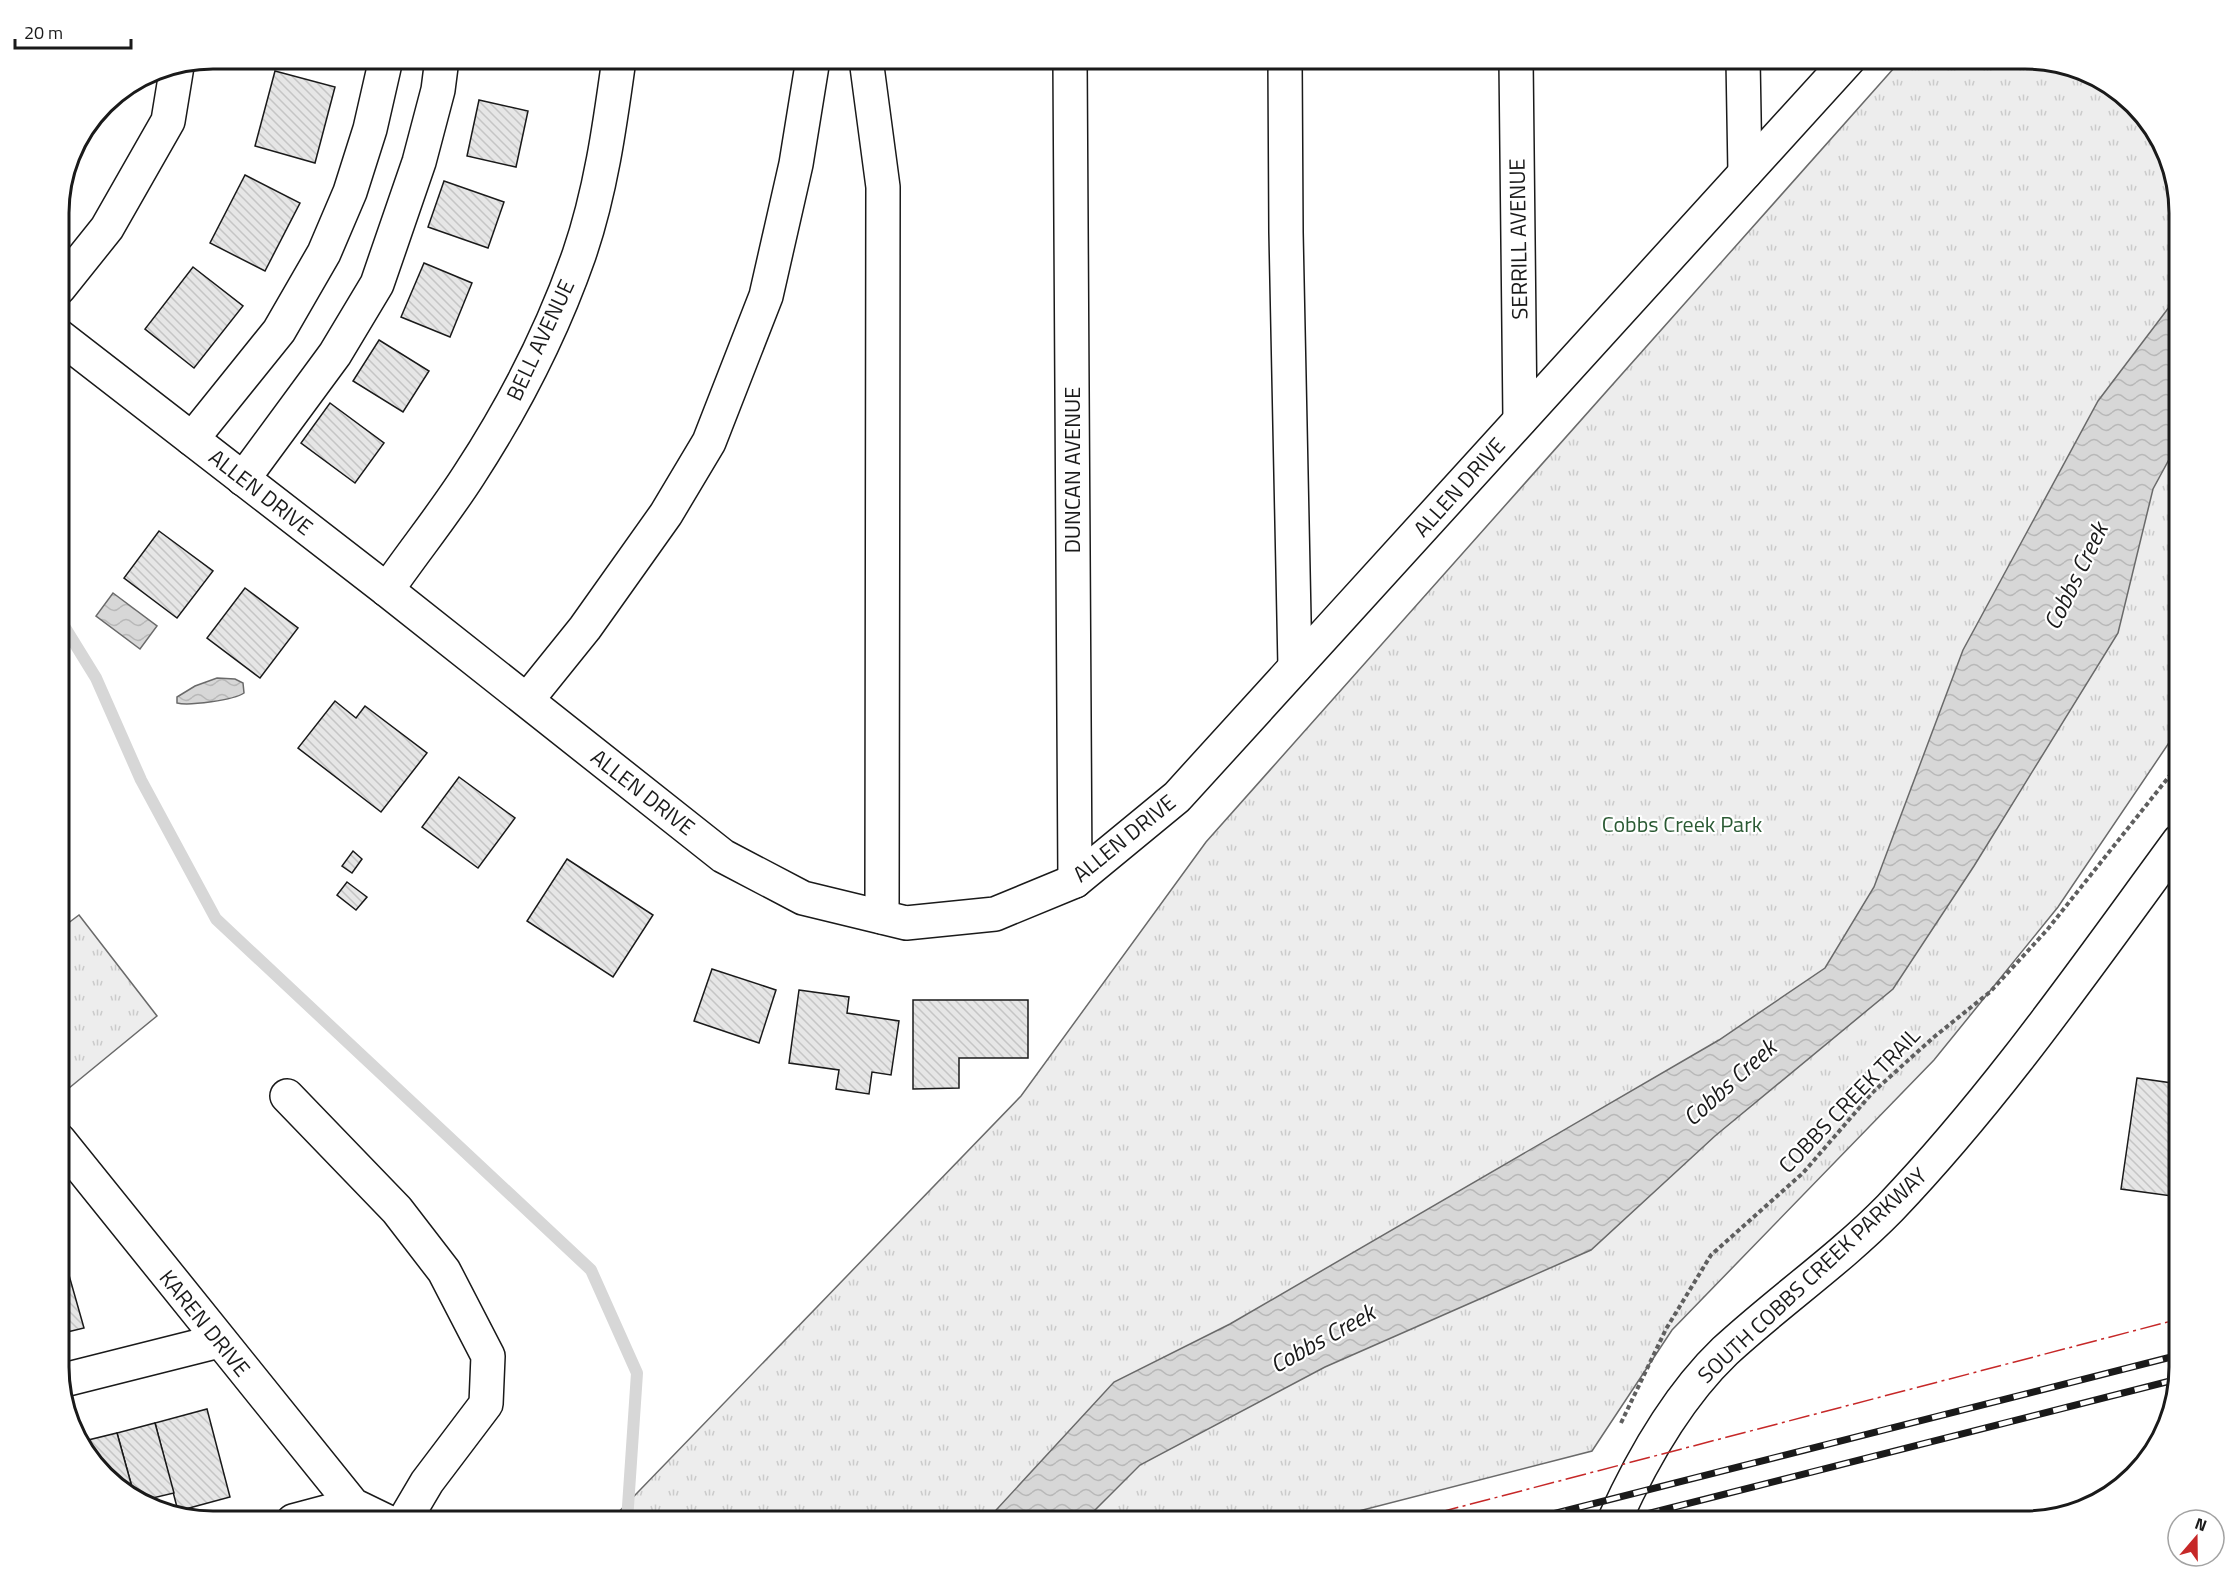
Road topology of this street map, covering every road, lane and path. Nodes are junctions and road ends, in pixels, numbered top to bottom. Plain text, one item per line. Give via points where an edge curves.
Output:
1 (384, 69) edge
2 (441, 69) edge
3 (617, 69) edge
4 (811, 69) edge
5 (867, 69) edge
6 (1070, 69) edge
7 (1286, 69) edge
8 (1516, 69) edge
9 (1743, 69) edge
10 (1839, 69) edge
11 (176, 75) edge
12 (1745, 173) junction
13 (69, 276) edge
14 (69, 344) edge
15 (1521, 420) junction
16 (192, 439) junction
17 (243, 479) junction
18 (387, 590) junction
19 (1295, 667) junction
20 (527, 700) junction
21 (2169, 778) edge
22 (2169, 856) edge
23 (1075, 881) junction
24 (882, 917) junction
25 (287, 1096) dead end
26 (70, 1168) edge
27 (219, 1341) junction
28 (69, 1379) edge
29 (1620, 1427) dead end
30 (352, 1505) junction
31 (330, 1511) edge
32 (365, 1511) edge
33 (410, 1511) edge
34 (1619, 1511) edge

1 - 16 street via 350,192 324,253 279,331
2 - 17 street via 419,162 377,285 335,354
3 - 18 street, BELL AVENUE via 598,186 579,254 556,312 525,379 469,475
4 - 20 street via 796,164 766,296 709,442 666,514 585,628
5 - 24 street via 883,187
6 - 23 street, DUNCAN AVENUE
7 - 19 street
8 - 15 street, SERRILL AVENUE
9 - 12 street
10 - 12 street, ALLEN DRIVE
11 - 13 street via 168,121 107,228
12 - 15 street, ALLEN DRIVE
14 - 16 street, ALLEN DRIVE
15 - 19 street, ALLEN DRIVE
16 - 17 street, ALLEN DRIVE
17 - 18 street, ALLEN DRIVE
18 - 20 street, ALLEN DRIVE
19 - 23 street, ALLEN DRIVE via 1177,797
20 - 24 street, ALLEN DRIVE via 723,856 803,898
21 - 29 path, COBBS CREEK TRAIL via 2047,930 1990,992 1873,1092 1803,1173 1711,1255 1666,1329
22 - 34 street, SOUTH COBBS CREEK PARKWAY via 2030,1043 1947,1145 1888,1210 1725,1352 1695,1384 1632,1482
23 - 24 street, ALLEN DRIVE via 995,914 906,923
25 - 33 street via 396,1210 444,1271 488,1356 486,1404
26 - 27 street, KAREN DRIVE
27 - 28 street
27 - 30 street, KAREN DRIVE
30 - 31 street
30 - 32 street

